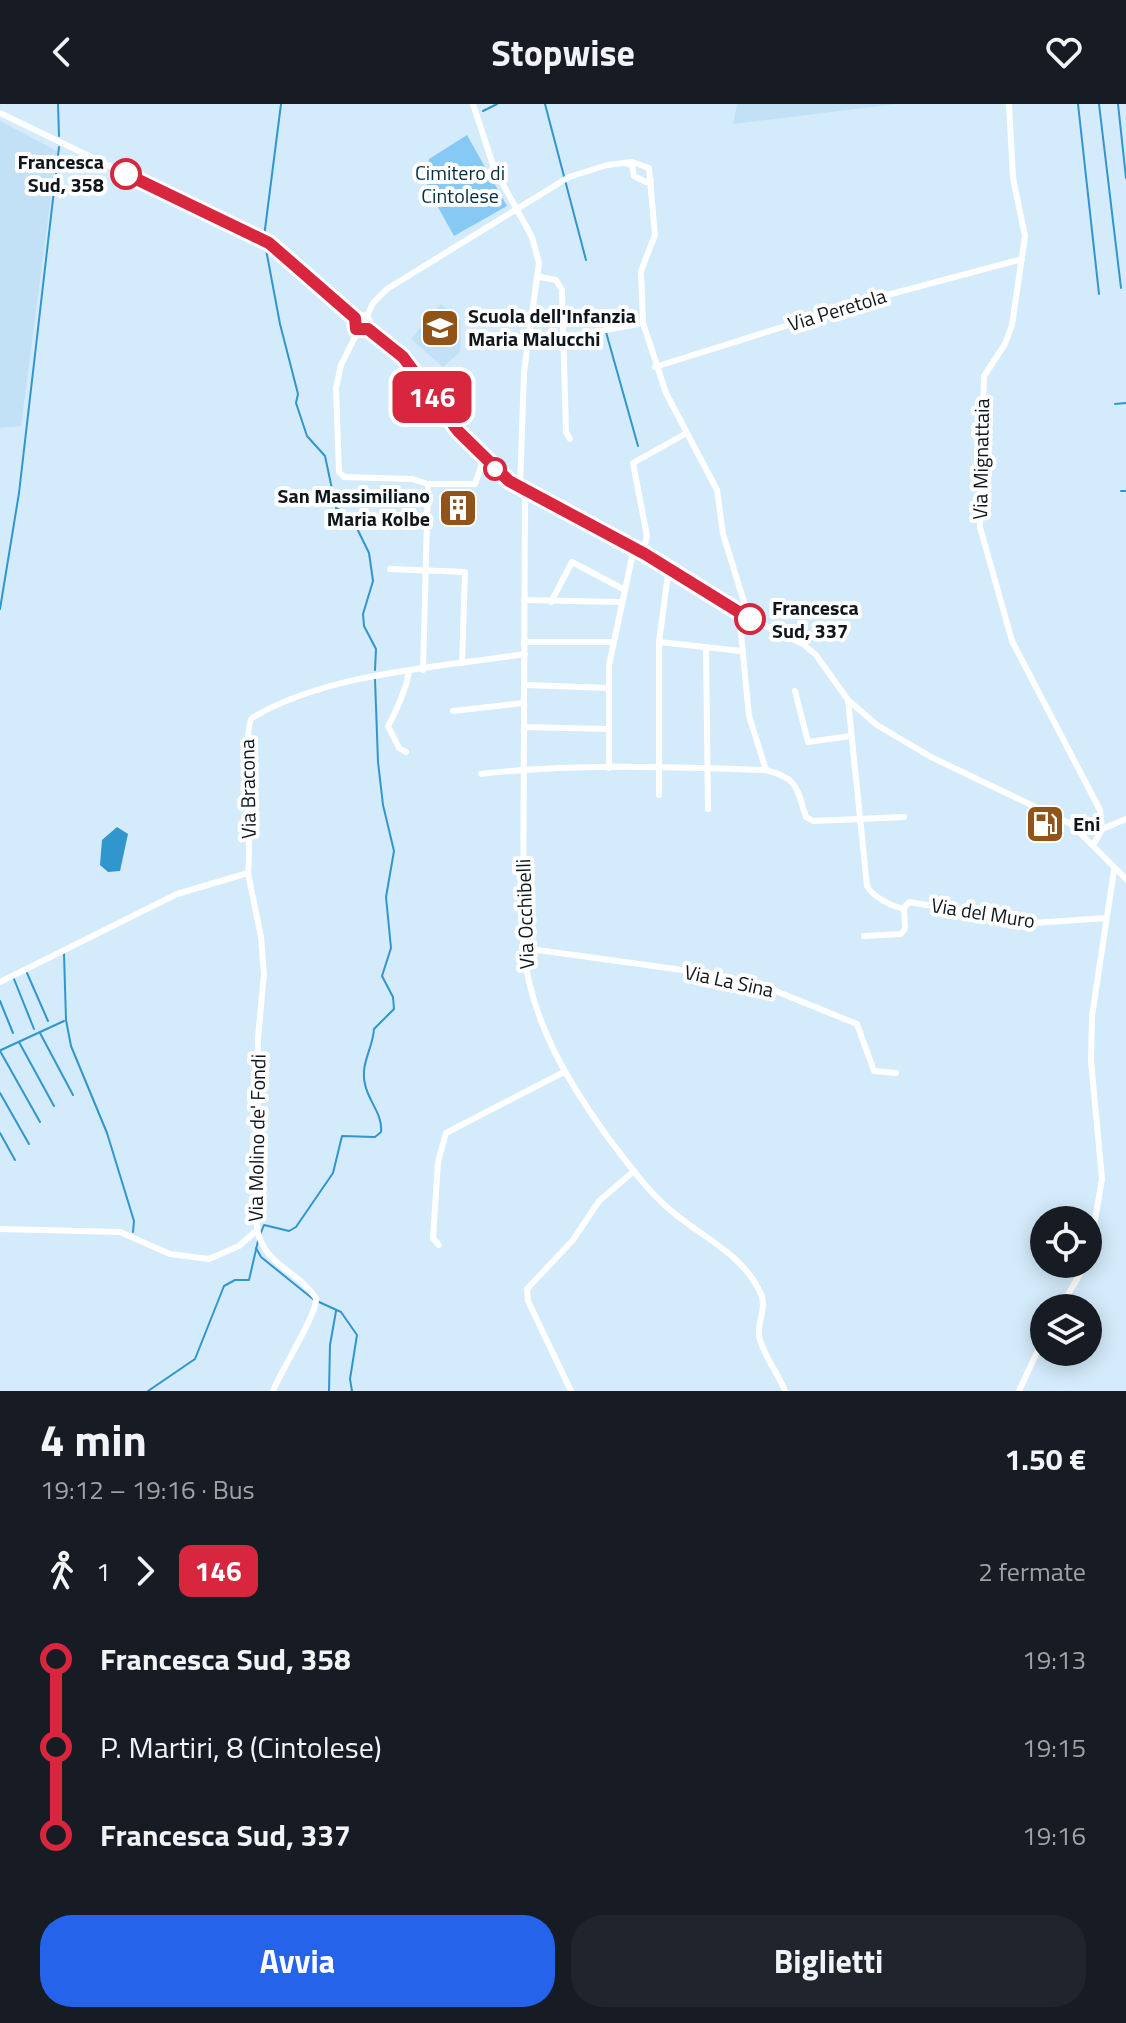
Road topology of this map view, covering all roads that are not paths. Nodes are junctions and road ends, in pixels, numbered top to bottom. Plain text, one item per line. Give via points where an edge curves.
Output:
1 (473, 104) edge
2 (1009, 104) edge
3 (0, 113) edge
4 (625, 163) junction
5 (651, 180) junction
6 (516, 209) junction
7 (1022, 259) junction
8 (540, 277) junction
9 (367, 316) junction
10 (355, 318) junction
11 (643, 323) junction
12 (368, 329) junction
13 (358, 331) junction
14 (566, 337) junction
15 (530, 341) junction
16 (655, 367) junction
17 (685, 434) junction
18 (570, 439) dead end
19 (484, 458) junction
20 (428, 484) junction
21 (523, 489) junction
22 (634, 548) junction
23 (643, 553) junction
24 (669, 567) junction
25 (390, 569) dead end
26 (425, 570) junction
27 (623, 589) junction
28 (524, 600) junction
29 (551, 602) junction
30 (620, 602) junction
31 (739, 613) junction
32 (749, 618) junction
33 (524, 642) junction
34 (614, 642) junction
35 (659, 642) junction
36 (706, 647) junction
37 (741, 651) junction
38 (525, 654) junction
39 (462, 663) junction
40 (409, 670) junction
41 (423, 670) junction
42 (525, 685) junction
43 (609, 688) junction
44 (795, 691) dead end
45 (848, 700) junction
46 (524, 703) junction
47 (453, 711) dead end
48 (524, 727) junction
49 (609, 729) junction
50 (851, 736) junction
51 (406, 752) dead end
52 (609, 768) junction
53 (707, 768) junction
54 (523, 769) junction
55 (659, 769) junction
56 (766, 770) junction
57 (481, 774) dead end
58 (659, 795) dead end
59 (708, 809) dead end
60 (904, 817) dead end
61 (860, 819) junction
62 (1126, 819) edge
63 (1102, 829) junction
64 (1094, 844) junction
65 (1114, 870) junction
66 (248, 873) junction
67 (1126, 879) edge
68 (904, 908) junction
69 (1106, 918) junction
70 (864, 936) dead end
71 (523, 948) junction
72 (0, 982) edge
73 (564, 1072) junction
74 (896, 1073) dead end
75 (634, 1171) junction
76 (1097, 1206) edge
77 (0, 1229) edge
78 (257, 1230) junction
79 (439, 1245) dead end
80 (1031, 1366) edge
81 (273, 1391) edge
82 (571, 1391) edge
83 (785, 1391) edge
84 (1019, 1391) edge

1 - 6 street via 494,168
2 - 7 street, Via Mignattaia via 1013,178 1025,226
3 - 10 street via 259,237
4 - 5 street via 649,168
4 - 5 street via 632,165 634,176
4 - 6 street via 566,178
5 - 11 street via 655,235 639,285
6 - 8 street via 537,250
6 - 9 street via 387,289
7 - 16 street, Via Peretola via 865,301
7 - 63 street, Via Mignattaia via 1008,337 984,376 980,527 1012,641 1100,810
8 - 14 street via 556,280 562,290
8 - 15 street, Via Occhibelli
9 - 10 street
9 - 12 street
10 - 13 street
11 - 14 street
11 - 16 street
12 - 13 street
12 - 19 street via 403,357
13 - 20 street via 336,388 339,472 344,477
14 - 15 street
14 - 18 street
15 - 21 street, Via Occhibelli via 524,372
16 - 17 street
17 - 23 street via 633,463 647,536
17 - 32 street via 717,490 723,534
19 - 20 street via 475,484
19 - 21 street
20 - 26 street
21 - 22 street
21 - 28 street, Via Occhibelli
22 - 23 street
22 - 27 street
23 - 24 street
24 - 31 street
24 - 35 street
25 - 26 street
26 - 39 street via 465,572
26 - 41 street
27 - 29 street via 572,562
27 - 30 street
28 - 29 street
28 - 33 street, Via Occhibelli
29 - 30 street
30 - 34 street
31 - 32 street
31 - 37 street
32 - 45 street via 803,644
33 - 34 street
33 - 38 street, Via Occhibelli
34 - 43 street
35 - 36 street
35 - 55 street
36 - 37 street
36 - 53 street
37 - 56 street via 749,716
38 - 39 street, Via Bracona
38 - 42 street, Via Occhibelli
39 - 41 street, Via Bracona
40 - 41 street, Via Bracona
40 - 51 street via 388,726
40 - 66 street, Via Bracona via 371,675 287,701 248,722
42 - 43 street
42 - 46 street, Via Occhibelli
43 - 49 street
44 - 50 street via 808,742
45 - 50 street, Via del Muro
45 - 64 street via 913,747 1057,816
46 - 47 street
46 - 48 street, Via Occhibelli
48 - 49 street
48 - 54 street, Via Occhibelli
49 - 52 street
50 - 61 street, Via del Muro
52 - 54 street
52 - 55 street
53 - 55 street
53 - 56 street
53 - 59 street
54 - 57 street
54 - 71 street, Via Occhibelli
55 - 58 street
56 - 61 street via 789,776 806,817 813,821
60 - 61 street
61 - 68 street, Via del Muro via 869,890 894,908
62 - 63 street
63 - 64 street
64 - 65 street
65 - 67 street
65 - 69 street
66 - 72 street via 177,894
66 - 78 street, Via Molino de' Fondi via 264,974 258,1038
68 - 69 street, Via del Muro via 909,902 956,907 1034,923
68 - 70 street via 901,934
69 - 76 street via 1091,1048 1102,1179
71 - 73 street, Via Occhibelli via 539,1024
71 - 74 street, Via La Sina via 704,973 785,993 857,1024 874,1071
73 - 75 street, Via Occhibelli
73 - 79 street via 446,1133 438,1162 433,1238
75 - 82 street via 599,1201 573,1240 527,1289
75 - 83 street, Via Occhibelli via 667,1208 730,1255 760,1294 760,1339
77 - 78 street, Via Molino de' Fondi via 120,1232 170,1254 209,1259 239,1246
78 - 81 street via 266,1255 298,1276 316,1298 316,1312
80 - 84 street

